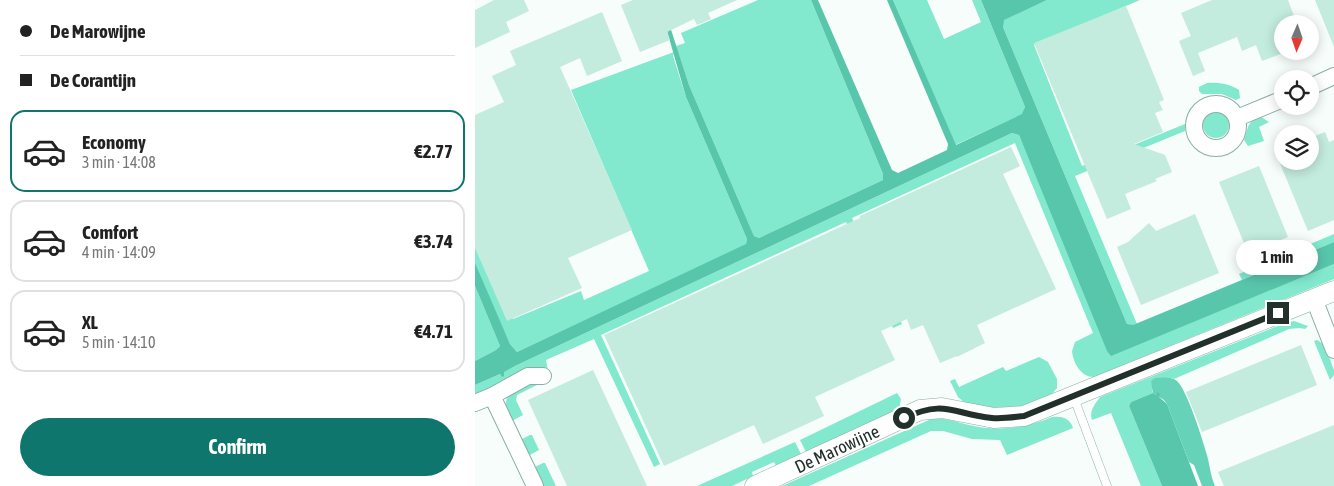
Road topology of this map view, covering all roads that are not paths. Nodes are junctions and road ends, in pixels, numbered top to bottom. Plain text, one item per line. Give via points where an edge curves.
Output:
1 (1334, 76) edge
2 (1319, 83) edge
3 (1274, 103) edge
4 (1237, 118) dead end
5 (1334, 291) edge
6 (1313, 299) junction
7 (1334, 350) edge
8 (543, 376) dead end
9 (492, 396) junction
10 (1073, 396) junction
11 (475, 403) edge
12 (535, 486) edge
13 (755, 486) edge
14 (1107, 486) edge

1 - 2 street
3 - 4 street
5 - 6 street, De Marowijne
6 - 7 street
6 - 10 street, De Marowijne
8 - 9 street via 528,376
9 - 11 street
9 - 12 street
10 - 13 street, De Marowijne via 1024,416 994,418 942,408 920,410
10 - 14 lane

